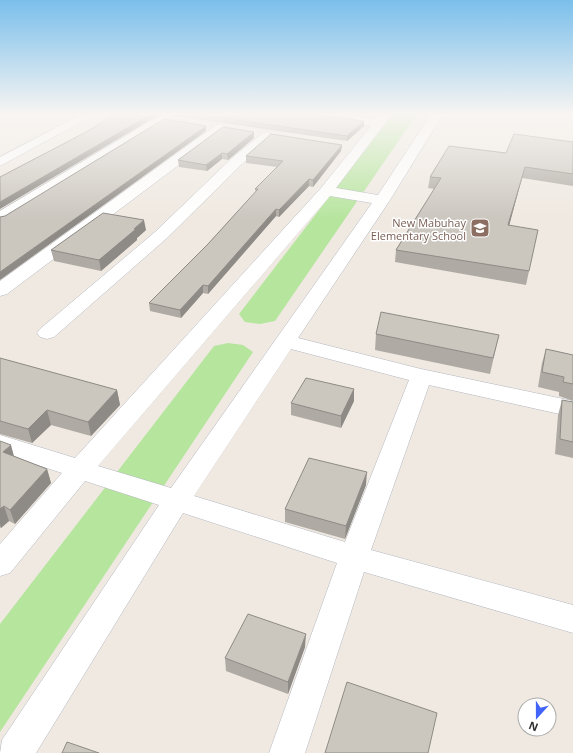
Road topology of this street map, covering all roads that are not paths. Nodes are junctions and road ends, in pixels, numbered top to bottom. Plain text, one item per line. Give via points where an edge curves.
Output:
1 (24, 149) edge
2 (116, 149) edge
3 (184, 149) edge
4 (251, 149) edge
5 (349, 149) edge
6 (415, 149) edge
7 (0, 162) edge
8 (326, 191) junction
9 (382, 200) junction
10 (0, 218) edge
11 (0, 290) edge
12 (47, 333) dead end
13 (285, 342) junction
14 (421, 376) junction
15 (573, 409) edge
16 (0, 444) edge
17 (80, 469) junction
18 (177, 500) junction
19 (354, 557) junction
20 (0, 564) edge
21 (573, 620) edge
22 (15, 753) edge
23 (287, 753) edge

1 - 7 street
2 - 10 street
3 - 11 street
4 - 12 street via 161,234
5 - 8 street
6 - 9 street
8 - 9 street
8 - 17 street
9 - 13 street
13 - 14 street
13 - 18 street
14 - 15 street
14 - 19 street
16 - 17 street
17 - 18 street
17 - 20 street
18 - 19 street
18 - 22 street
19 - 21 street
19 - 23 street

